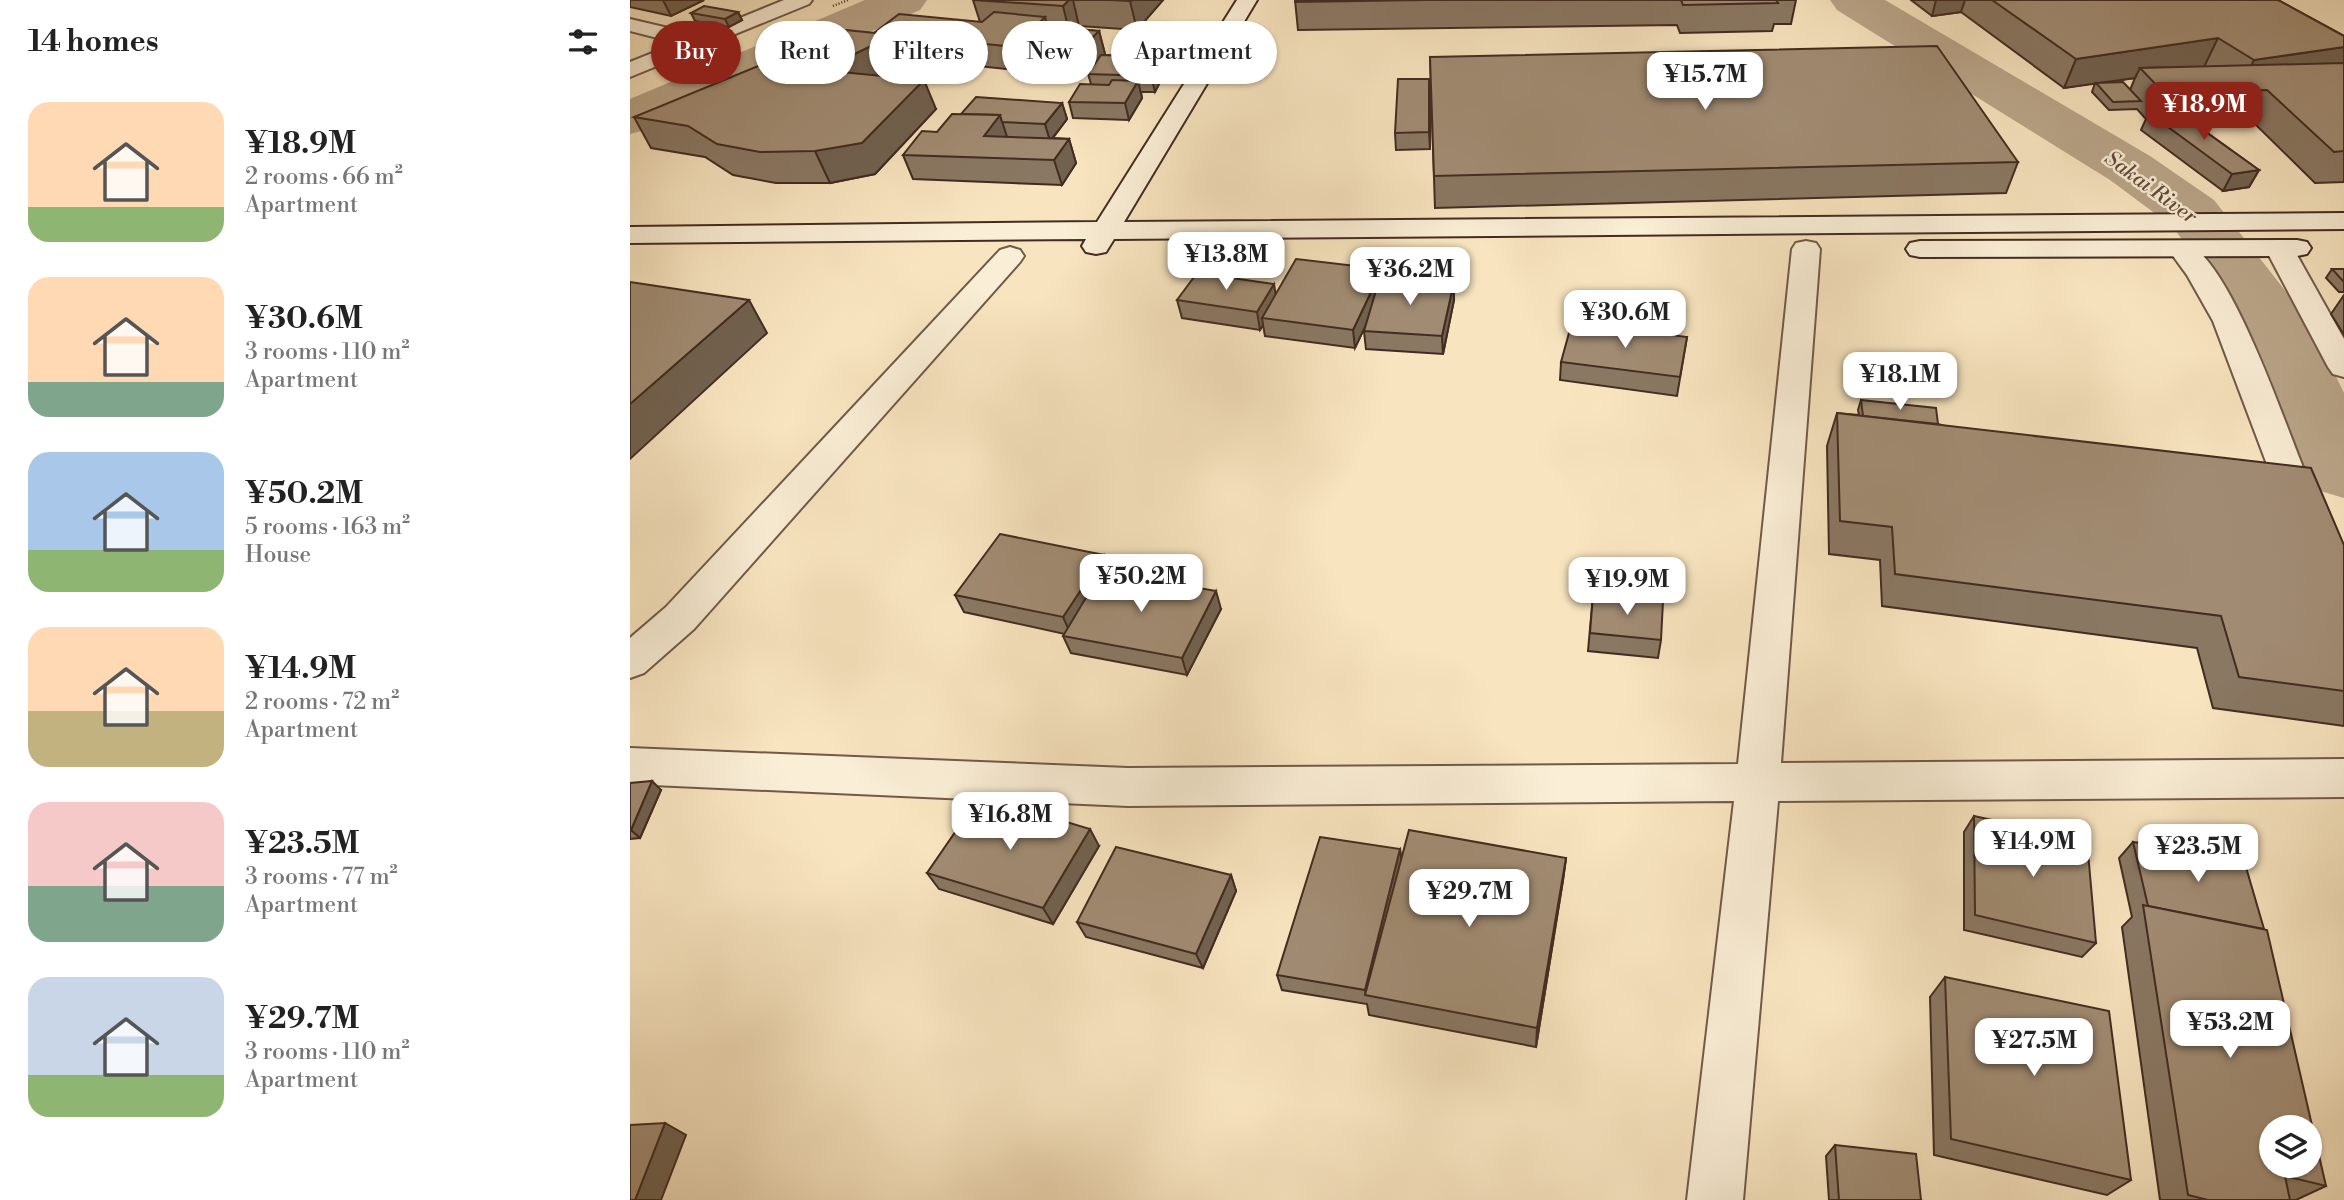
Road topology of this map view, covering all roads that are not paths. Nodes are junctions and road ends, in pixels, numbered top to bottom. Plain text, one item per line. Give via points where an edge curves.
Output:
1 (802, 0) edge
2 (1247, 0) edge
3 (630, 25) edge
4 (741, 25) edge
5 (651, 30) edge
6 (651, 62) edge
7 (630, 70) edge
8 (2344, 221) edge
9 (1105, 229) junction
10 (630, 235) edge
11 (2331, 247) edge
12 (2278, 248) junction
13 (1807, 249) junction
14 (2182, 249) junction
15 (1090, 255) junction
16 (1010, 256) junction
17 (630, 260) edge
18 (2344, 367) edge
19 (2344, 604) edge
20 (630, 662) edge
21 (630, 766) edge
22 (2344, 778) edge
23 (1758, 782) junction
24 (1715, 1200) edge

1 - 4 street
2 - 9 street
3 - 5 street
6 - 7 street
8 - 9 street
9 - 10 street
9 - 15 street
11 - 12 street
12 - 14 street
12 - 18 street
13 - 14 street
13 - 15 street
13 - 23 street
14 - 19 street via 2227,317
15 - 16 street
16 - 17 street
16 - 20 street via 680,618
21 - 23 street via 1128,787
22 - 23 street
23 - 24 street

